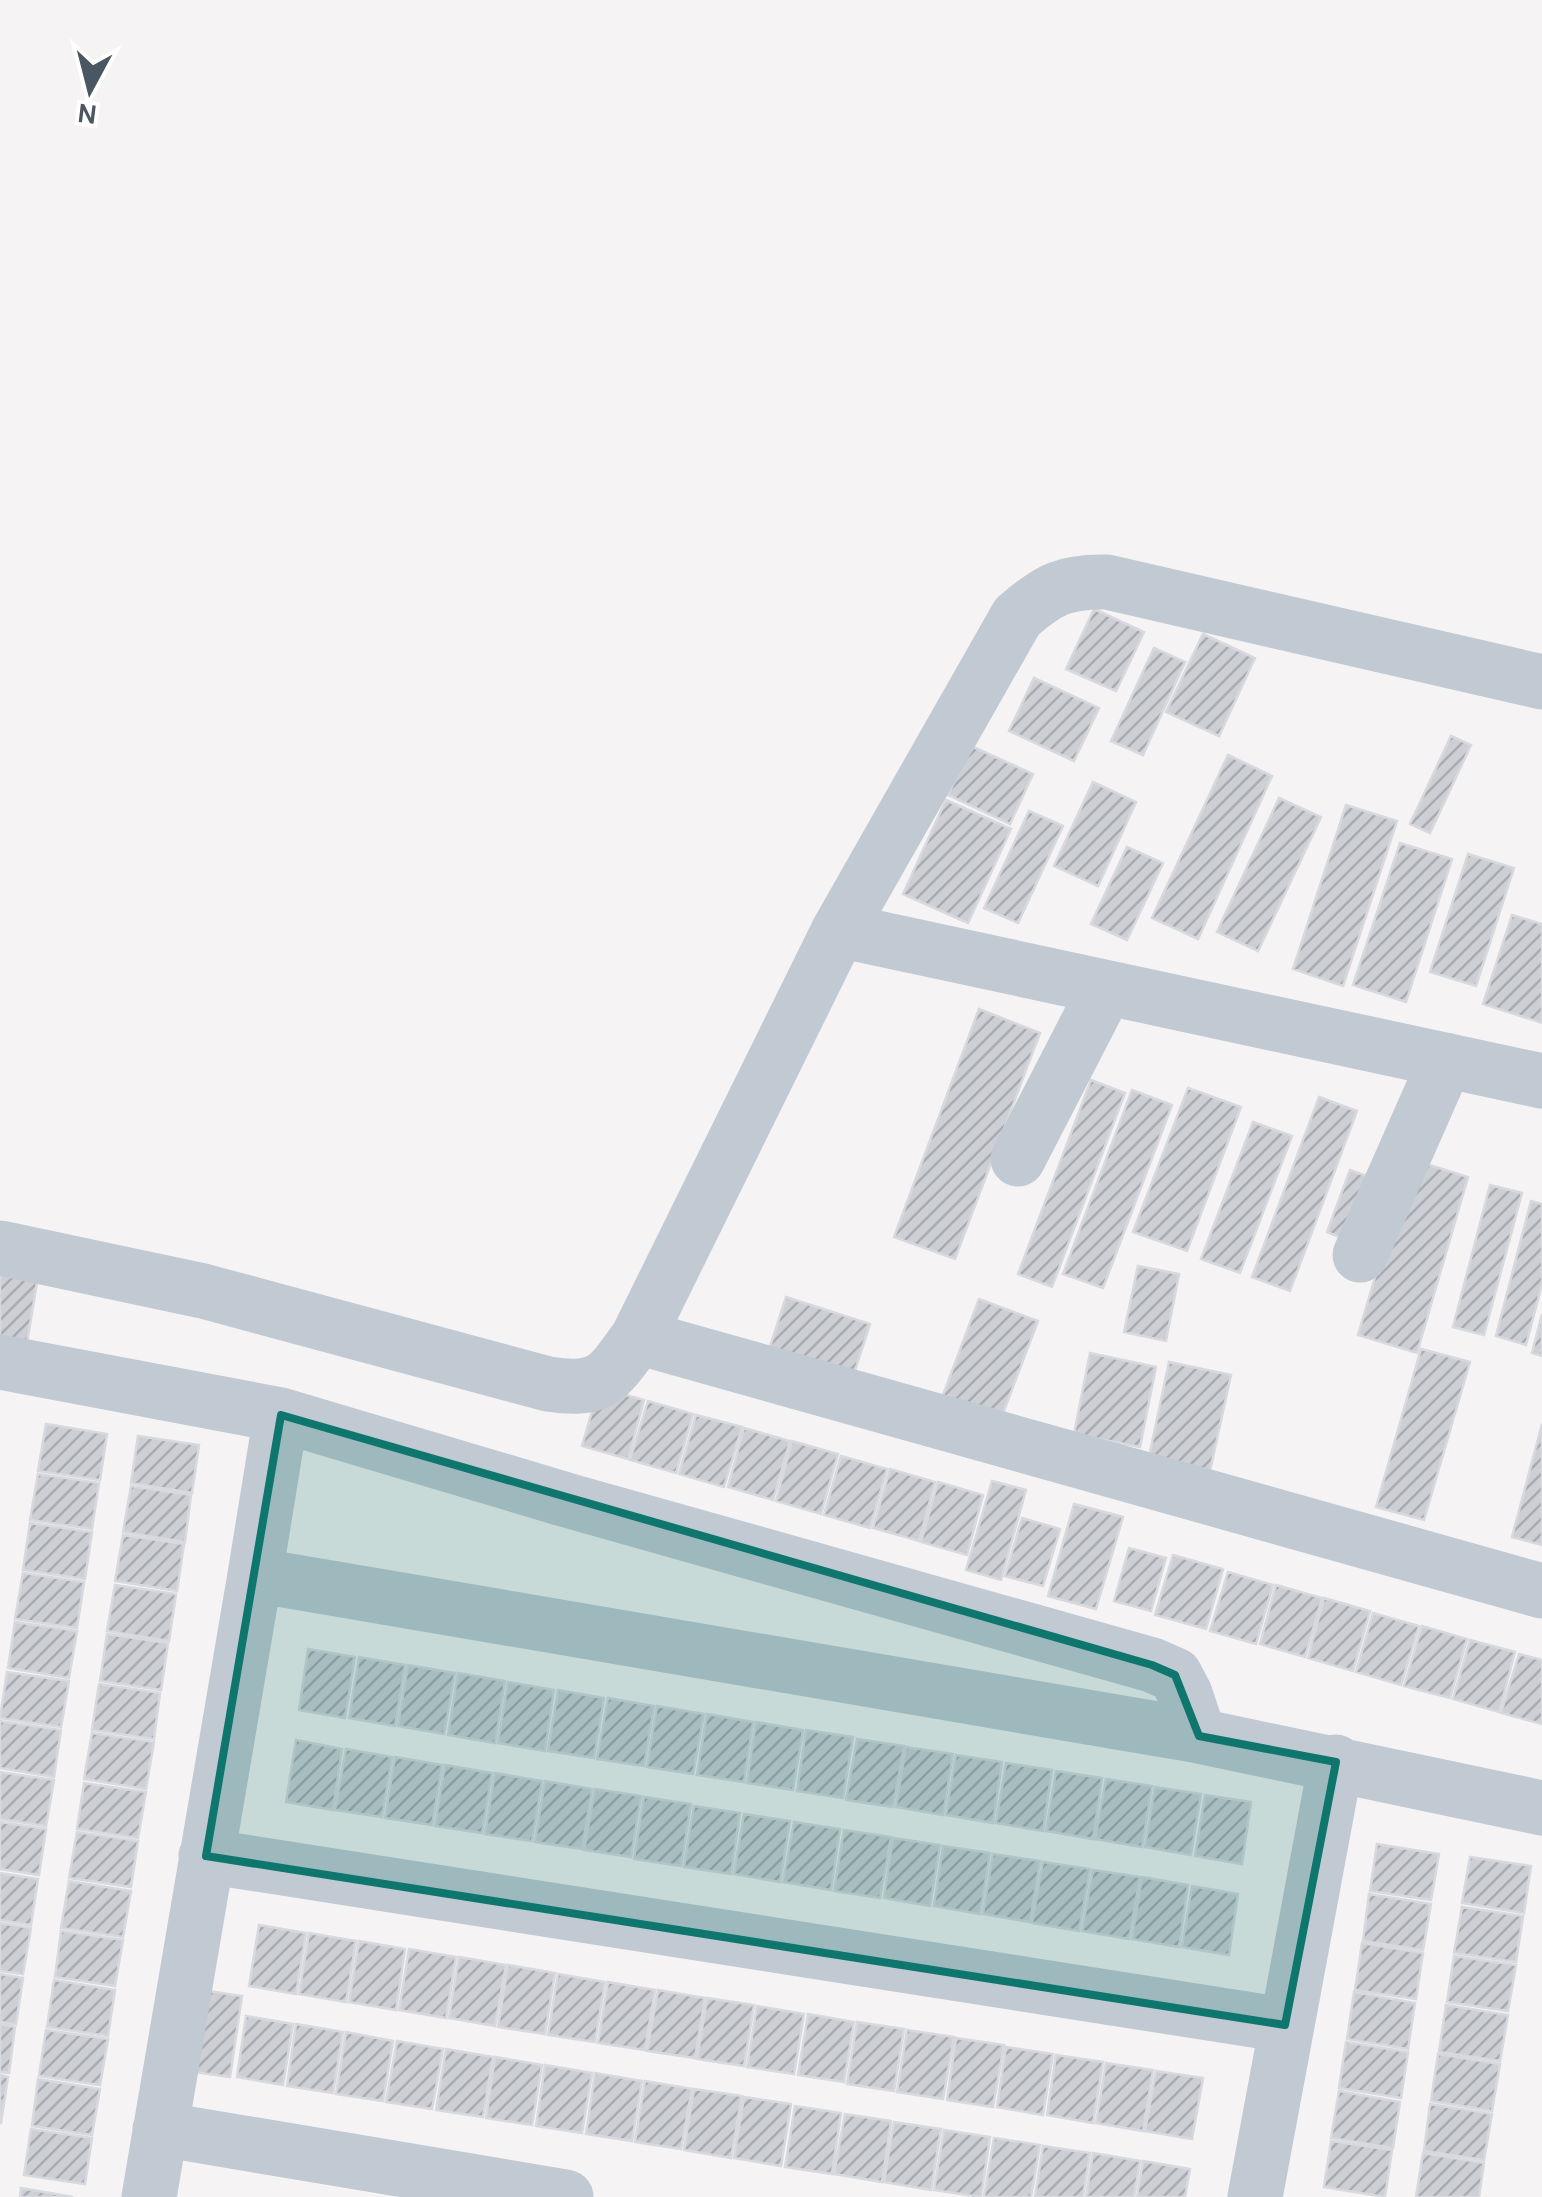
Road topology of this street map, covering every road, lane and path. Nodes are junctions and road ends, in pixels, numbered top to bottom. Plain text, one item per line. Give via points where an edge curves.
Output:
1 (1542, 682) edge
2 (838, 930) junction
3 (1106, 988) junction
4 (1446, 1060) junction
5 (1542, 1081) edge
6 (1018, 1160) dead end
7 (0, 1248) edge
8 (1360, 1255) dead end
9 (638, 1338) junction
10 (0, 1362) edge
11 (282, 1415) junction
12 (255, 1575) junction
13 (1542, 1591) edge
14 (1200, 1736) junction
15 (1336, 1762) junction
16 (1542, 1808) edge
17 (206, 1856) junction
18 (1285, 2026) junction
19 (160, 2128) junction
20 (149, 2197) edge
21 (566, 2197) edge
22 (1256, 2197) edge

1 - 2 street via 1108,582 1061,586 1017,617
2 - 3 street
2 - 9 street
3 - 4 street
3 - 6 street
4 - 5 street
4 - 8 street
7 - 9 street via 203,1292 548,1384 600,1384
9 - 13 street
10 - 11 street
11 - 12 street
11 - 14 street via 1152,1665 1174,1675
12 - 14 street
12 - 17 street
14 - 15 street
15 - 16 street
15 - 18 street
17 - 18 street
17 - 19 street
18 - 22 street
19 - 20 street
19 - 21 street

